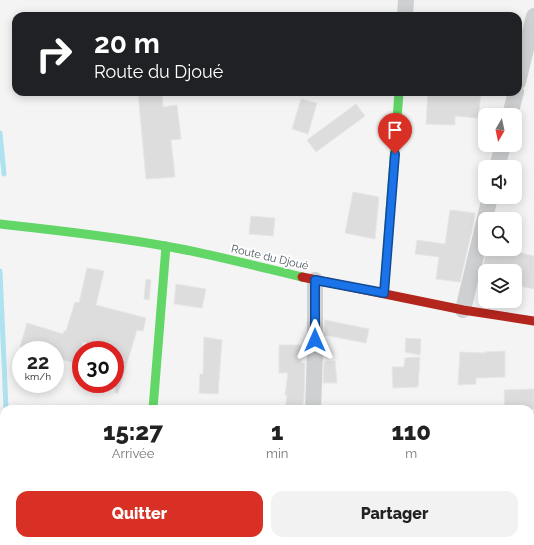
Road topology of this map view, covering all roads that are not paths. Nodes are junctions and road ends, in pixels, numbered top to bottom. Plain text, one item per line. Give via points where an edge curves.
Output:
1 (406, 0) edge
2 (405, 12) edge
3 (534, 16) edge
4 (522, 66) edge
5 (399, 96) edge
6 (515, 96) edge
7 (512, 108) edge
8 (488, 204) edge
9 (0, 224) edge
10 (166, 246) junction
11 (315, 280) junction
12 (384, 293) junction
13 (463, 310) junction
14 (534, 321) edge
15 (152, 405) edge
16 (313, 405) edge

1 - 2 street
3 - 4 street
5 - 12 main road
6 - 7 street
8 - 13 street
9 - 10 main road, Route du Djoué via 85,233
10 - 11 main road, Route du Djoué
10 - 15 main road
11 - 12 main road, Route du Djoué
11 - 16 street
12 - 13 main road, Route du Djoué
13 - 14 main road, Route du Djoué

